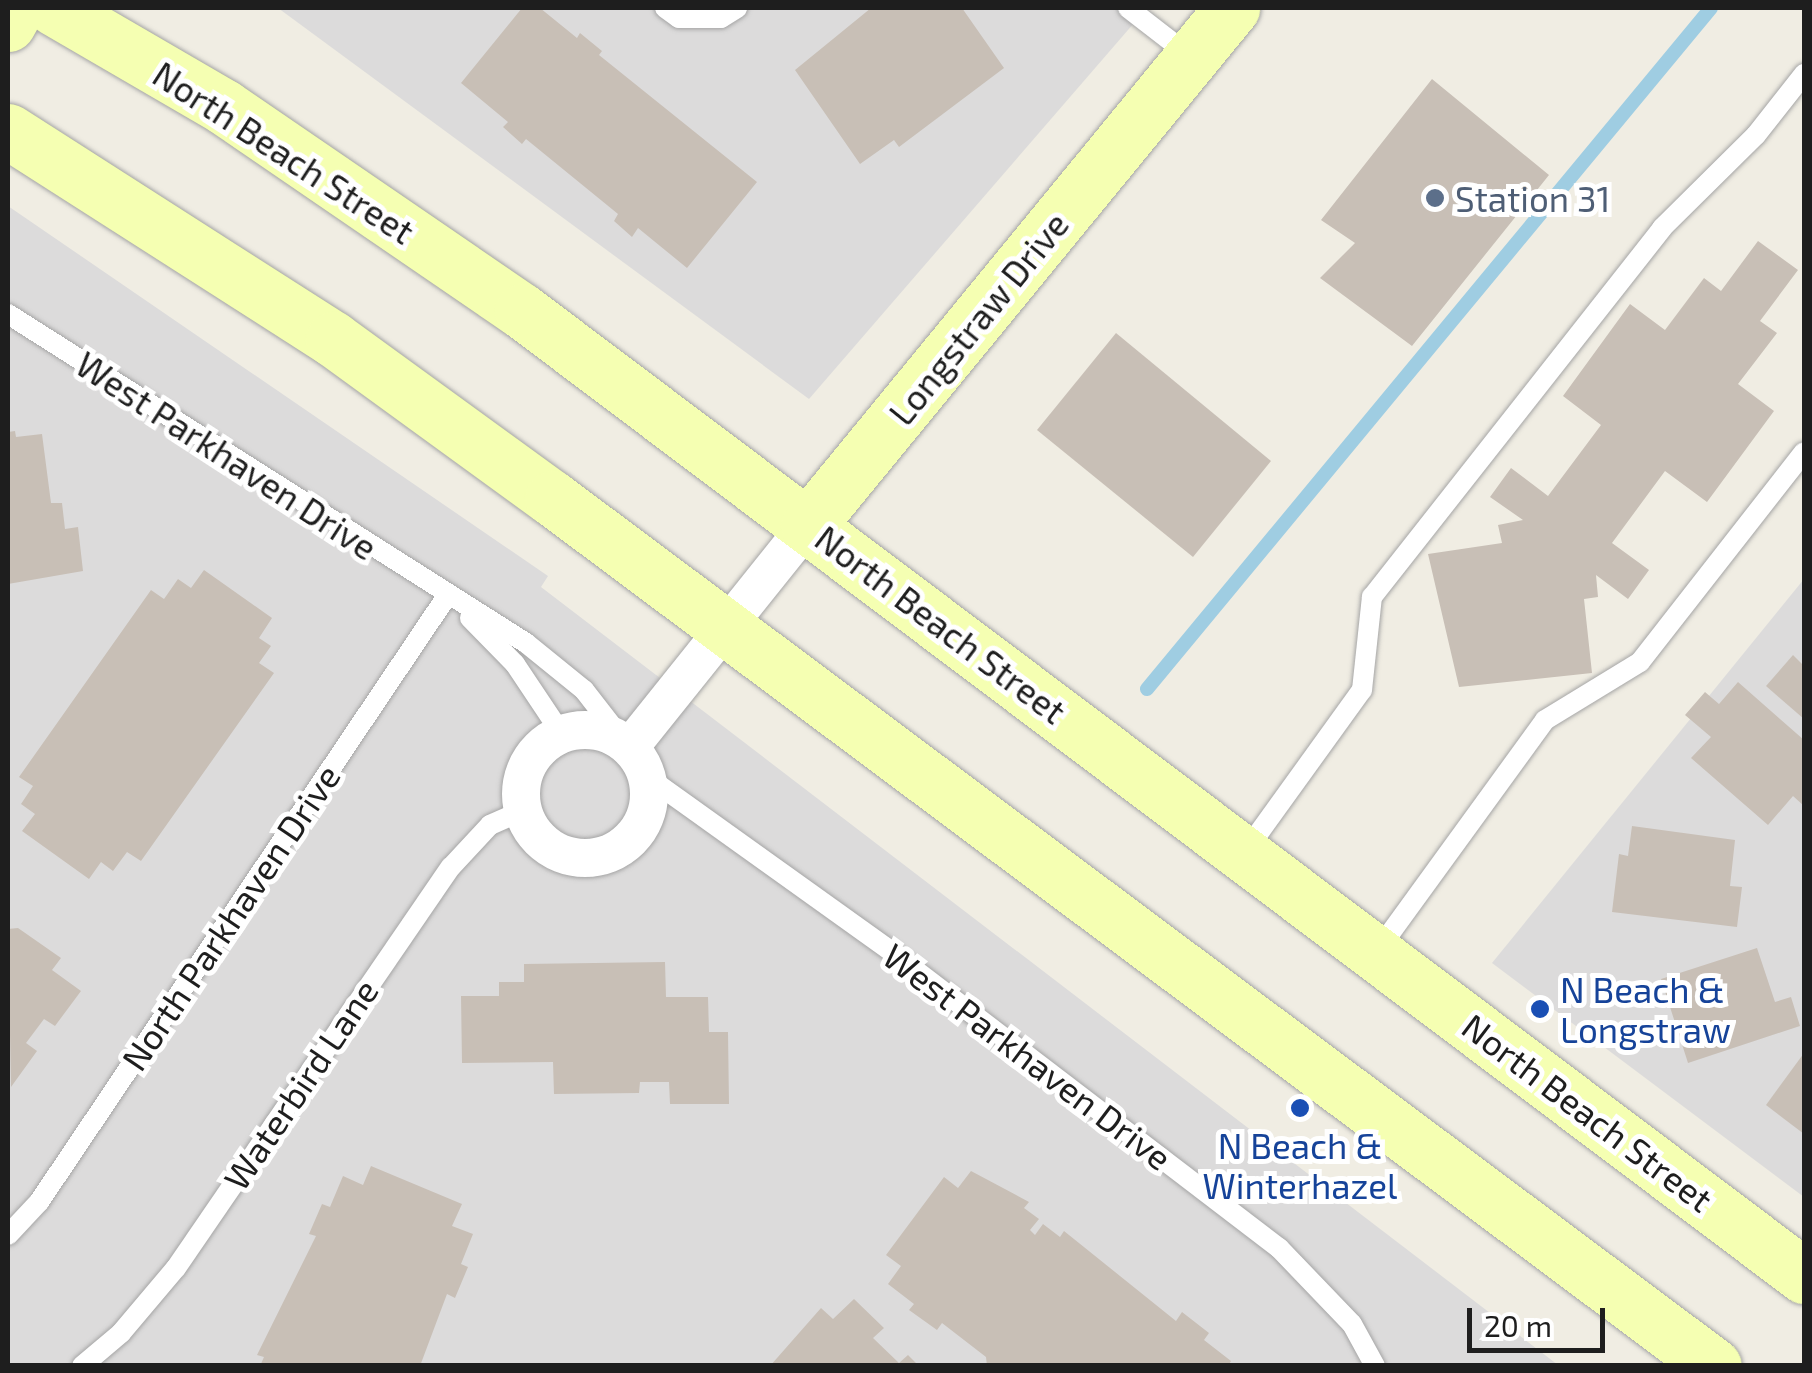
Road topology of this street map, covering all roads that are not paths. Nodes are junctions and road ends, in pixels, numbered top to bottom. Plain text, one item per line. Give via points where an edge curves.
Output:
1 (17, 8) edge
2 (54, 8) edge
3 (666, 8) edge
4 (737, 8) edge
5 (1128, 8) edge
6 (1232, 8) edge
7 (8, 24) edge
8 (1192, 57) junction
9 (1804, 74) edge
10 (8, 130) edge
11 (8, 314) edge
12 (1804, 452) edge
13 (808, 526) junction
14 (447, 596) junction
15 (727, 631) junction
16 (560, 733) junction
17 (635, 756) junction
18 (522, 811) junction
19 (1245, 852) junction
20 (1376, 951) junction
21 (8, 1234) edge
22 (1804, 1276) edge
23 (82, 1366) edge
24 (1375, 1366) edge
25 (1714, 1366) edge

1 - 7 main road
2 - 13 main road, North Beach Street via 224,107 506,300
3 - 4 lane via 679,18 721,18
5 - 8 lane
6 - 8 main road, Longstraw Drive
8 - 13 main road, Longstraw Drive
9 - 19 lane via 1756,134 1662,228 1372,597 1362,690
10 - 15 main road via 333,339
11 - 14 lane, West Parkhaven Drive
12 - 20 lane via 1640,662 1546,720
13 - 15 street, Longstraw Drive
13 - 19 main road, North Beach Street
14 - 16 lane, West Parkhaven Drive via 515,664
14 - 17 lane, West Parkhaven Drive via 526,643 584,690
14 - 21 lane, North Parkhaven Drive via 39,1202
15 - 17 street
15 - 25 main road
16 - 17 street via 596,732
16 - 18 street via 524,774
17 - 18 street via 640,831 610,855 574,859 541,842
17 - 24 lane, West Parkhaven Drive via 1279,1248 1352,1324
18 - 23 lane, Waterbird Lane via 490,825 451,867 176,1268 121,1333
19 - 20 main road, North Beach Street
20 - 22 main road, North Beach Street

